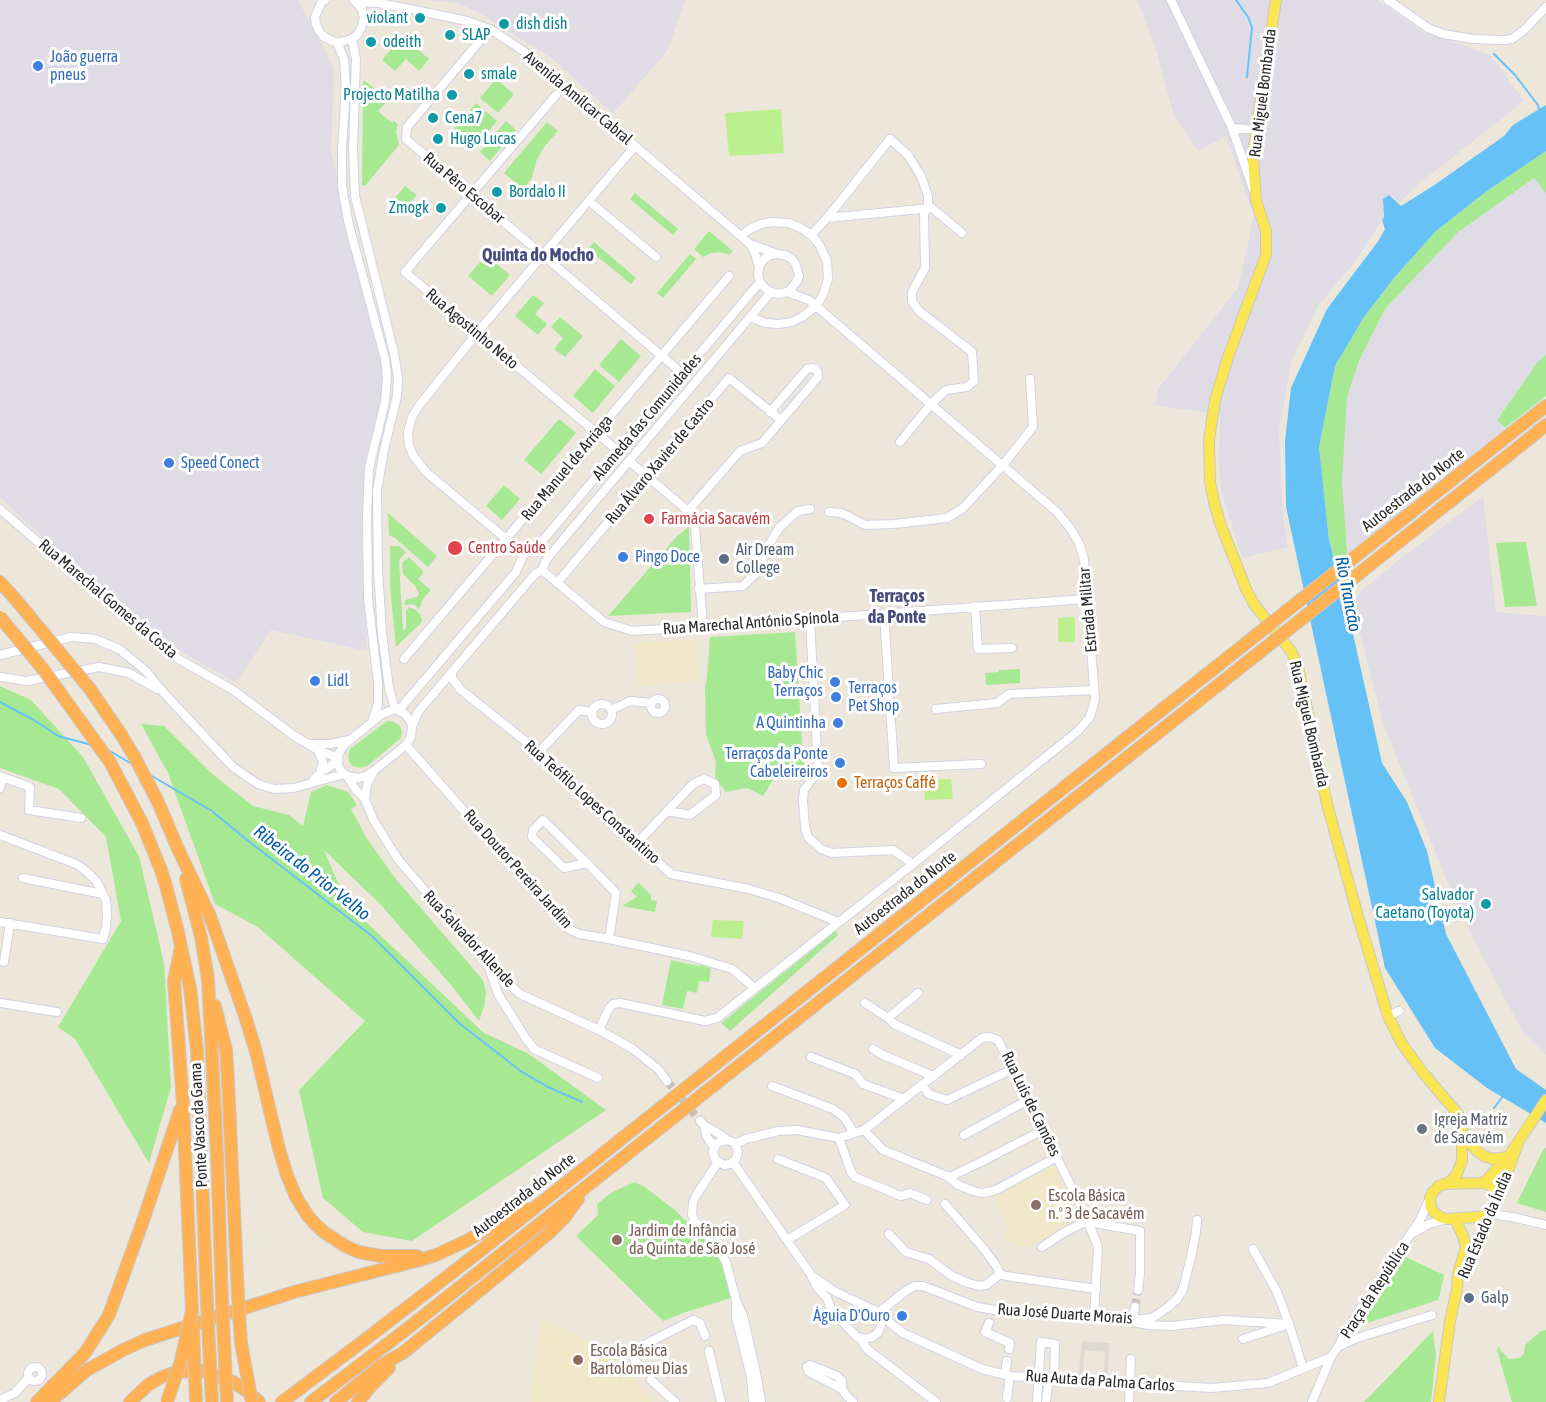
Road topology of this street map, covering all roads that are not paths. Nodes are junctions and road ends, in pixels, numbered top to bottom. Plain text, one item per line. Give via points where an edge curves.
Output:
1 (1171, 0) edge
2 (1276, 0) edge
3 (1388, 0) edge
4 (321, 1) edge
5 (356, 1) edge
6 (379, 3) junction
7 (1546, 7) edge
8 (363, 22) junction
9 (490, 29) junction
10 (352, 39) junction
11 (337, 43) junction
12 (555, 95) dead end
13 (1232, 128) junction
14 (1256, 130) junction
15 (635, 146) junction
16 (471, 194) junction
17 (1256, 200) junction
18 (589, 201) junction
19 (926, 208) junction
20 (827, 218) junction
21 (962, 233) dead end
22 (811, 235) junction
23 (741, 236) junction
24 (750, 244) junction
25 (777, 254) junction
26 (543, 255) junction
27 (656, 257) dead end
28 (759, 267) junction
29 (729, 276) dead end
30 (799, 276) junction
31 (760, 282) junction
32 (771, 292) junction
33 (787, 292) junction
34 (812, 303) junction
35 (751, 317) junction
36 (477, 333) junction
37 (662, 356) junction
38 (683, 374) junction
39 (1030, 379) dead end
40 (931, 404) junction
41 (1546, 406) edge
42 (770, 412) junction
43 (781, 420) junction
44 (1546, 425) edge
45 (596, 434) junction
46 (900, 442) dead end
47 (618, 451) junction
48 (629, 461) junction
49 (1003, 465) junction
50 (647, 476) junction
51 (0, 509) edge
52 (810, 509) dead end
53 (688, 510) junction
54 (829, 512) dead end
55 (506, 539) junction
56 (526, 556) junction
57 (541, 569) junction
58 (0, 582) edge
59 (557, 583) junction
60 (699, 589) junction
61 (1087, 598) junction
62 (975, 606) junction
63 (884, 614) junction
64 (0, 617) edge
65 (810, 620) junction
66 (703, 626) junction
67 (1012, 648) dead end
68 (0, 655) edge
69 (404, 659) dead end
70 (452, 672) junction
71 (0, 677) edge
72 (389, 688) junction
73 (437, 690) junction
74 (461, 690) junction
75 (1094, 690) junction
76 (163, 692) junction
77 (413, 694) junction
78 (652, 703) dead end
79 (936, 709) dead end
80 (397, 710) junction
81 (611, 710) junction
82 (592, 712) junction
83 (372, 722) junction
84 (412, 728) junction
85 (349, 740) junction
86 (309, 744) junction
87 (406, 745) junction
88 (318, 750) junction
89 (539, 752) junction
90 (338, 759) junction
91 (981, 764) dead end
92 (375, 770) junction
93 (320, 773) junction
94 (345, 775) junction
95 (1, 776) edge
96 (310, 783) junction
97 (0, 788) edge
98 (365, 799) junction
99 (667, 812) junction
100 (81, 818) dead end
101 (0, 835) edge
102 (637, 843) junction
103 (178, 849) junction
104 (587, 863) junction
105 (913, 864) junction
106 (23, 878) dead end
107 (103, 894) junction
108 (0, 922) edge
109 (838, 922) junction
110 (10, 924) junction
111 (609, 939) junction
112 (181, 947) junction
113 (4, 962) dead end
114 (489, 966) junction
115 (208, 979) junction
116 (753, 989) junction
117 (918, 993) dead end
118 (0, 1003) edge
119 (865, 1003) dead end
120 (1399, 1011) dead end
121 (57, 1012) dead end
122 (1388, 1016) junction
123 (888, 1018) junction
124 (599, 1030) junction
125 (873, 1049) dead end
126 (961, 1055) junction
127 (811, 1057) dead end
128 (1013, 1069) junction
129 (933, 1076) junction
130 (598, 1078) dead end
131 (667, 1082) tunnel mouth
132 (922, 1085) junction
133 (772, 1086) dead end
134 (904, 1099) junction
135 (1028, 1100) junction
136 (1546, 1100) edge
137 (183, 1103) junction
138 (864, 1130) junction
139 (1043, 1130) junction
140 (854, 1133) junction
141 (1463, 1134) junction
142 (964, 1135) dead end
143 (839, 1138) junction
144 (731, 1142) junction
145 (1518, 1143) junction
146 (714, 1148) junction
147 (1508, 1156) junction
148 (1057, 1157) junction
149 (778, 1159) dead end
150 (1462, 1161) junction
151 (718, 1162) junction
152 (733, 1162) junction
153 (947, 1176) junction
154 (1482, 1183) junction
155 (1446, 1184) junction
156 (586, 1186) junction
157 (555, 1192) junction
158 (1430, 1198) junction
159 (927, 1200) dead end
160 (1497, 1200) junction
161 (945, 1204) dead end
162 (1489, 1215) junction
163 (1512, 1217) junction
164 (1451, 1219) junction
165 (1197, 1220) dead end
166 (1089, 1222) junction
167 (1546, 1225) edge
168 (1412, 1233) junction
169 (889, 1234) dead end
170 (787, 1240) junction
171 (1042, 1248) dead end
172 (1252, 1249) dead end
173 (436, 1255) junction
174 (1000, 1274) junction
175 (811, 1275) junction
176 (1096, 1289) junction
177 (1457, 1289) junction
178 (1138, 1290) tunnel mouth
179 (843, 1295) junction
180 (736, 1300) junction
181 (831, 1305) junction
182 (1135, 1307) tunnel mouth
183 (192, 1310) junction
184 (879, 1314) junction
185 (1432, 1315) dead end
186 (1094, 1316) junction
187 (1132, 1320) junction
188 (989, 1323) dead end
189 (1289, 1324) junction
190 (878, 1333) junction
191 (903, 1333) junction
192 (705, 1336) dead end
193 (860, 1338) junction
194 (1243, 1339) dead end
195 (1338, 1347) junction
196 (1009, 1349) dead end
197 (709, 1351) dead end
198 (404, 1352) junction
199 (1331, 1357) junction
200 (1131, 1359) dead end
201 (1007, 1361) dead end
202 (1303, 1368) junction
203 (641, 1369) dead end
204 (1007, 1375) junction
205 (29, 1377) dead end
206 (1047, 1378) junction
207 (651, 1380) dead end
208 (1131, 1384) junction
209 (842, 1389) dead end
210 (1008, 1398) dead end
211 (53, 1399) edge
212 (0, 1400) edge
213 (37, 1402) edge
214 (130, 1402) edge
215 (166, 1402) edge
216 (196, 1402) edge
217 (212, 1402) edge
218 (227, 1402) edge
219 (252, 1402) edge
220 (259, 1402) edge
221 (282, 1402) edge
222 (311, 1402) edge
223 (336, 1402) edge
224 (358, 1402) edge
225 (675, 1402) edge
226 (721, 1402) edge
227 (753, 1402) edge
228 (761, 1402) edge
229 (853, 1402) edge
230 (936, 1402) edge
231 (1036, 1402) edge
232 (1046, 1402) edge
233 (1129, 1402) edge
234 (1312, 1402) edge
235 (1439, 1402) edge

1 - 13 street
2 - 14 main road, Rua Miguel Bombarda
3 - 7 street via 1434,31 1473,39 1516,37
4 - 11 street via 316,24 324,37
5 - 6 street, Avenida Amílcar Cabral
5 - 8 street via 362,9
6 - 8 street
6 - 9 street, Avenida Amílcar Cabral
8 - 10 street
9 - 15 street, Avenida Amílcar Cabral via 525,52
9 - 16 street, Rua Pêro Escobar via 407,127 406,138
10 - 11 street
10 - 72 street via 356,58 355,196 398,378 377,491 378,581
11 - 83 street via 344,59 346,89 342,186 387,376 385,402 369,468 369,598 378,683 378,704
12 - 16 street
13 - 14 street
13 - 17 street
14 - 17 main road, Rua Miguel Bombarda
15 - 18 street
15 - 23 street, Avenida Amílcar Cabral
16 - 26 street, Rua Pêro Escobar
16 - 36 street, Rua Agostinho Neto via 405,272
17 - 122 main road, Rua Miguel Bombarda via 1266,231 1266,255 1217,393 1209,440 1210,481 1220,523 1246,589 1298,666 1327,804
18 - 26 street
18 - 27 street
19 - 20 street
19 - 20 street via 921,176 908,155 890,139
19 - 21 street via 935,209
19 - 40 street via 925,268 912,292 912,301 919,311 972,352 974,381 967,387 946,390
20 - 22 street
22 - 23 street via 789,223 772,222
22 - 34 street via 827,261 828,279 823,295
23 - 24 street, Avenida Amílcar Cabral
24 - 25 street
24 - 28 street
25 - 28 street via 763,260
25 - 30 street via 792,259
26 - 36 street
26 - 37 street, Rua Pêro Escobar
28 - 31 street
29 - 37 street, Rua Manuel de Arriaga
30 - 33 street
30 - 34 street, Estrada Militar
31 - 32 street
31 - 38 street, Alameda das Comunidades
32 - 33 street
32 - 35 street, Alameda das Comunidades
33 - 34 street, Estrada Militar
34 - 35 street via 802,317 785,323
34 - 40 street, Estrada Militar
35 - 48 street, Alameda das Comunidades
36 - 45 street, Rua Agostinho Neto
36 - 55 street via 412,417 409,446 426,472
37 - 38 street, Rua Pêro Escobar
37 - 45 street, Rua Manuel de Arriaga
38 - 47 street, Alameda das Comunidades
39 - 49 street via 1033,427
40 - 46 street
40 - 49 street, Estrada Militar
41 - 157 highway, Autoestrada do Norte, bridge
42 - 43 street
42 - 43 street via 807,369 816,369 818,377
42 - 50 street, Rua Álvaro Xavier de Castro via 729,378
43 - 53 street via 762,443 740,451
44 - 156 highway, Autoestrada do Norte, bridge
45 - 47 street, Rua Agostinho Neto
45 - 55 street, Rua Manuel de Arriaga
47 - 56 street, Alameda das Comunidades
48 - 50 street
48 - 57 street, Alameda das Comunidades
49 - 54 street via 963,508 947,518 865,525 842,513
49 - 61 street, Estrada Militar via 1070,528 1084,560
50 - 53 street
50 - 59 street, Rua Álvaro Xavier de Castro
51 - 86 street, Rua Marechal Gomes da Costa via 175,657 233,690
52 - 60 street via 798,511 780,527 758,571 743,586
53 - 60 street via 695,527
55 - 56 street
55 - 69 street, Rua Manuel de Arriaga
56 - 57 street via 541,553
56 - 57 street via 525,571 529,574
56 - 77 street, Alameda das Comunidades
57 - 59 street, Rua Marechal António Spínola
57 - 70 street, Alameda das Comunidades
58 - 103 highway, bridge via 90,689 122,736
59 - 66 street, Rua Marechal António Spínola via 604,622 633,631
60 - 66 street
61 - 62 street, Rua Marechal António Spínola
61 - 75 street, Estrada Militar
62 - 63 street, Rua Marechal António Spínola
62 - 67 street via 978,649
63 - 65 street, Rua Marechal António Spínola
63 - 91 street via 894,768
64 - 112 highway, Ponte Vasco da Gama, bridge via 44,669 125,788 161,870
65 - 66 street, Rua Marechal António Spínola
65 - 105 street via 818,771 804,790 808,837 832,853 893,850
68 - 76 street via 70,637 95,639 119,649 146,671
70 - 73 street, Alameda das Comunidades
70 - 74 street, Rua Teófilo Lopes Constantino
71 - 76 street via 27,681 99,667 129,673
72 - 77 street via 399,695
72 - 80 street
73 - 74 street
73 - 84 street, Alameda das Comunidades via 418,712
74 - 89 street, Rua Teófilo Lopes Constantino
75 - 79 street via 1009,694 998,703
75 - 105 street, Estrada Militar via 1089,717 1078,731
76 - 96 street via 251,781 283,789
77 - 80 street, Alameda das Comunidades
78 - 81 street via 630,701
80 - 83 street
80 - 84 street via 408,717
81 - 82 street via 601,704
81 - 82 street via 611,719 602,724 593,718
82 - 89 street via 579,710
83 - 85 street
84 - 87 street, Alameda das Comunidades
85 - 86 street
85 - 90 street
86 - 88 street, Rua Marechal Gomes da Costa
87 - 92 street
87 - 111 street, Rua Doutor Pereira Jardim via 567,927 579,934
88 - 90 street, Rua Marechal Gomes da Costa
88 - 93 street via 323,762
89 - 102 street, Rua Teófilo Lopes Constantino
90 - 93 street
90 - 94 street, Rua Salvador Allende
92 - 94 street via 362,777
92 - 98 street
93 - 96 street
94 - 96 street
94 - 98 street, Rua Salvador Allende
95 - 97 street
95 - 100 street via 30,787 29,810
98 - 114 street, Rua Salvador Allende via 397,858
99 - 99 street via 690,815 716,795 715,784 704,779 693,784
99 - 102 street
101 - 107 street via 81,867
102 - 109 street, Rua Teófilo Lopes Constantino via 671,874 749,889
103 - 115 highway, Ponte Vasco da Gama
103 - 173 highway via 210,916 249,1030 287,1175 308,1216 336,1242 359,1252 395,1257
104 - 104 street via 543,820 533,830 532,837 564,868
104 - 111 street via 616,893
105 - 109 street, Estrada Militar
106 - 107 street
107 - 110 street via 107,916 102,939
108 - 110 street
109 - 116 street, Estrada Militar
110 - 113 street
111 - 116 street, Rua Doutor Pereira Jardim via 732,969
112 - 137 highway via 174,981
112 - 217 highway, Ponte Vasco da Gama, bridge via 197,1050
114 - 124 street, Rua Salvador Allende via 520,994
114 - 130 street via 498,994 534,1049
115 - 218 highway, Ponte Vasco da Gama, bridge
115 - 219 highway, bridge via 225,1050 241,1343
116 - 124 street, Estrada Militar via 717,1018 705,1021 613,1004
117 - 123 street
118 - 121 street
119 - 123 street
120 - 122 street
122 - 141 main road, Rua Miguel Bombarda via 1402,1044 1458,1113
123 - 126 street
124 - 131 street, Rua Salvador Allende via 633,1049 659,1070
125 - 129 street
126 - 128 street, Rua Luís de Camões via 990,1036 998,1040
126 - 129 street, Rua Luís de Camões
127 - 134 street via 855,1074 863,1084
128 - 132 street via 946,1101 929,1094
128 - 135 street, Rua Luís de Camões
129 - 132 street, Rua Luís de Camões
132 - 134 street, Rua Luís de Camões
133 - 140 street via 833,1109
134 - 138 street, Rua Luís de Camões
135 - 139 street, Rua Luís de Camões
135 - 142 street
136 - 145 main road
137 - 183 highway
137 - 213 highway via 109,1316 88,1348
138 - 140 street, Rua Luís de Camões
138 - 153 street via 883,1150
139 - 148 street, Rua Luís de Camões
139 - 153 street
140 - 143 street, Rua Luís de Camões
141 - 147 main road via 1484,1156
141 - 150 main road, Rua Miguel Bombarda
143 - 144 street, Rua Luís de Camões via 797,1130
143 - 159 street via 855,1177 901,1196 910,1193
144 - 146 street via 720,1141
144 - 146 street via 702,1124
144 - 152 street via 738,1155
145 - 147 main road, Rua Estado da Índia
145 - 160 main road, Rua Estado da Índia
146 - 151 street via 713,1156
147 - 154 main road, Rua Estado da Índia
148 - 153 street via 983,1193 958,1185
148 - 166 street, Rua Luís de Camões
149 - 170 street via 826,1178 844,1205
150 - 154 main road via 1471,1179
150 - 155 main road, Rua Miguel Bombarda via 1456,1176
151 - 152 street
151 - 180 street via 693,1202 692,1215 723,1255
152 - 170 street
154 - 155 main road
154 - 160 main road via 1495,1190
155 - 158 main road, Praça da República via 1434,1189
156 - 198 highway via 549,1233
156 - 222 highway, Autoestrada do Norte
157 - 173 highway
157 - 221 highway, Autoestrada do Norte
158 - 164 main road via 1435,1214
158 - 168 street, Praça da República
160 - 162 main road, Rua Estado da Índia
160 - 163 street
161 - 174 street
162 - 163 street
162 - 164 main road, Praça da República
162 - 177 main road, Rua Estado da Índia
163 - 167 street
164 - 168 street, Praça da República
164 - 177 main road, Rua Estado da Índia via 1466,1247
165 - 187 street, Rua José Duarte Morais via 1178,1298 1152,1318
166 - 171 street
166 - 176 street, Rua Luís de Camões via 1098,1247
166 - 178 street via 1140,1231
168 - 195 street, Praça da República
169 - 174 street via 906,1252 929,1259 968,1283 986,1285
170 - 175 street
172 - 189 street via 1277,1292
173 - 211 highway via 294,1292 145,1340 87,1370
174 - 176 street
175 - 179 street, Rua Auta da Palma Carlos
175 - 181 street
176 - 186 street, Rua Luís de Camões
177 - 235 main road, Rua Estado da Índia
179 - 181 street via 835,1297
179 - 184 street, Rua Auta da Palma Carlos
180 - 227 street
180 - 228 street
181 - 193 street via 839,1319
182 - 187 street
183 - 215 highway, bridge via 181,1361
183 - 216 highway, bridge
184 - 186 street, Rua José Duarte Morais via 907,1290 923,1286 983,1308 1011,1313
184 - 190 street
184 - 191 street, Rua Auta da Palma Carlos
185 - 195 street, Praça da República
186 - 187 street, Rua José Duarte Morais
187 - 189 street via 1171,1326 1223,1320
188 - 196 street via 985,1332 1010,1343
189 - 194 street
189 - 202 street
190 - 191 street, Rua Auta da Palma Carlos
190 - 193 street, Rua Auta da Palma Carlos
191 - 204 street, Rua Auta da Palma Carlos via 982,1369
192 - 203 street via 700,1323 693,1320 640,1347 633,1357
193 - 230 street via 867,1349
195 - 199 street, Praça da República
197 - 226 street
198 - 223 highway
198 - 224 highway
199 - 202 street, Praça da República
199 - 234 street
200 - 208 street
201 - 204 street
202 - 208 street, Rua Auta da Palma Carlos via 1268,1383 1234,1387
204 - 206 street, Rua Auta da Palma Carlos
204 - 210 street
205 - 212 street via 15,1393
206 - 208 street, Rua Auta da Palma Carlos
206 - 231 street
206 - 232 street
207 - 225 street
208 - 233 street
209 - 229 street
214 - 220 highway via 160,1378 203,1371 233,1382

